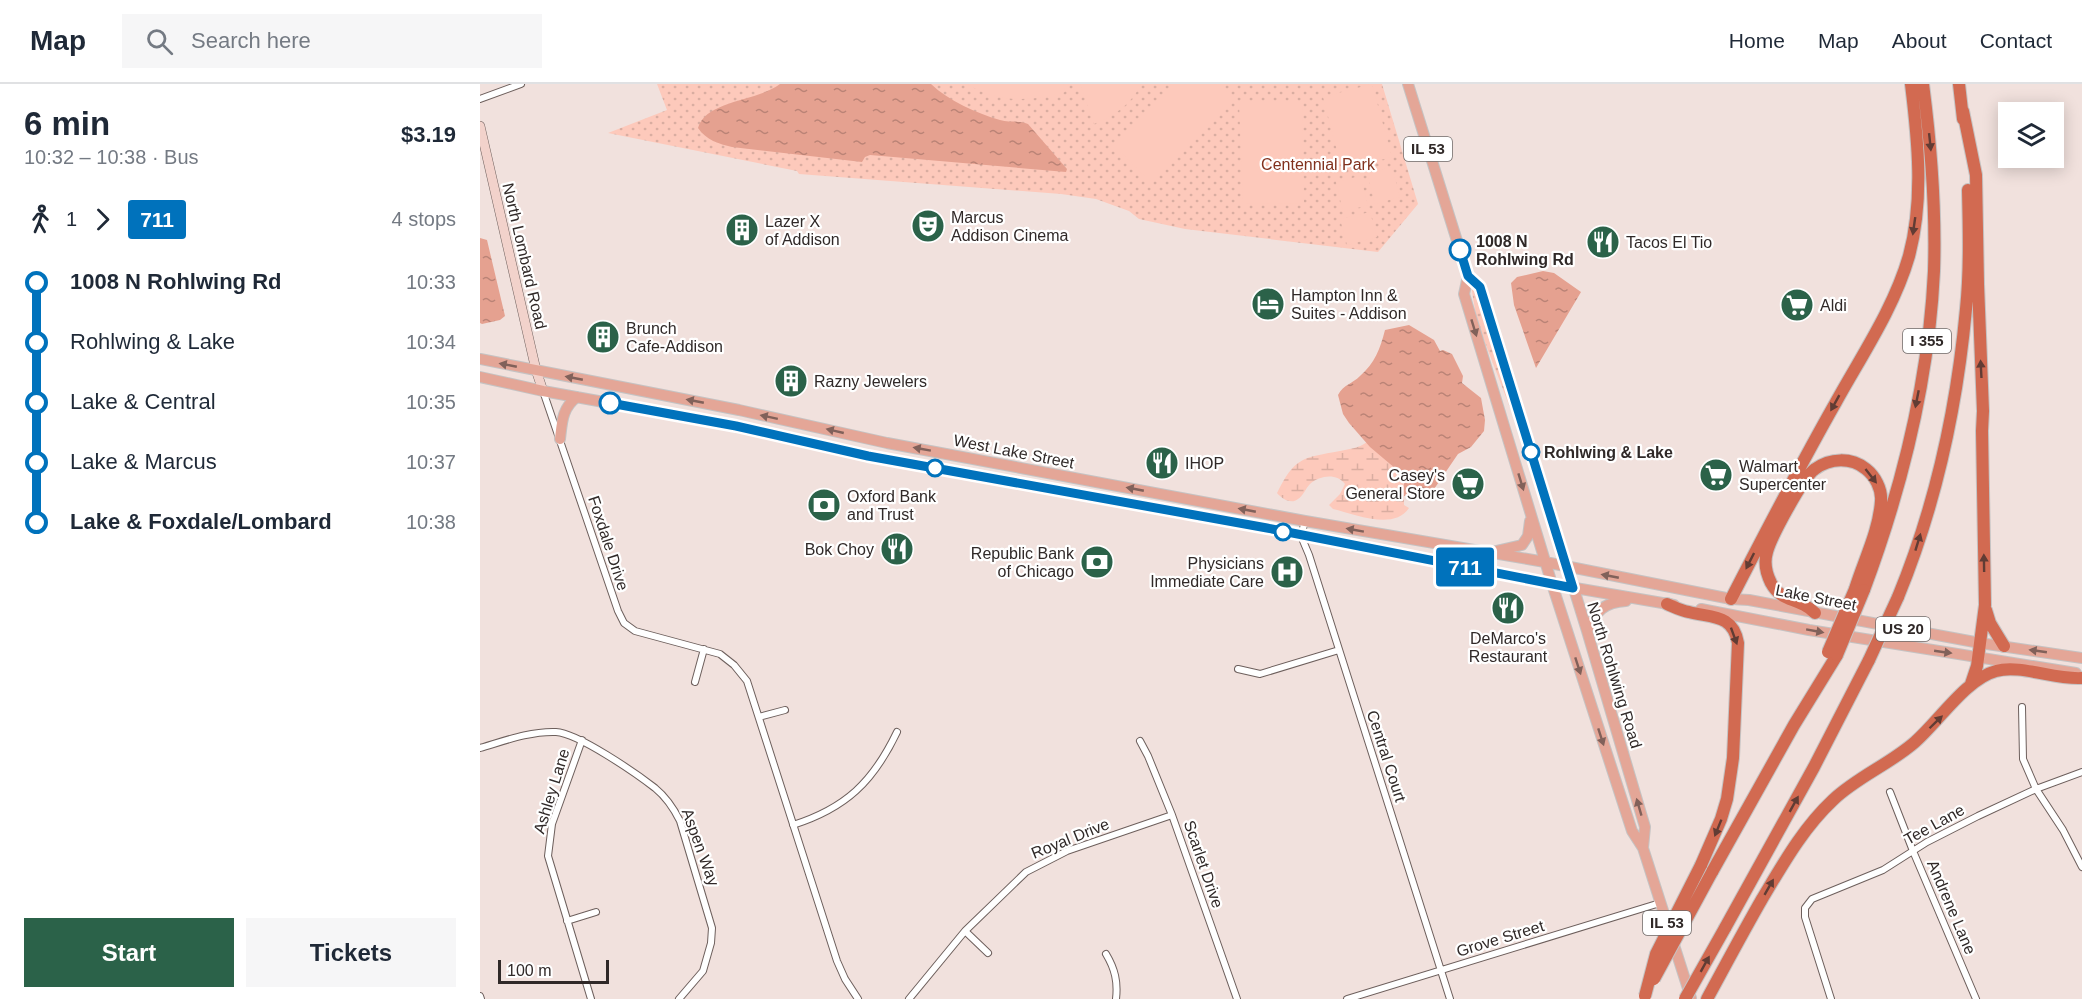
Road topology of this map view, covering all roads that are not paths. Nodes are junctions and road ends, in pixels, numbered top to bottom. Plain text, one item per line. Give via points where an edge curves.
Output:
1 (521, 84) edge
2 (1408, 84) edge
3 (1911, 84) edge
4 (1923, 84) edge
5 (1959, 84) edge
6 (480, 99) edge
7 (1963, 111) junction
8 (480, 126) edge
9 (1468, 276) junction
10 (480, 359) edge
11 (536, 370) junction
12 (480, 377) edge
13 (543, 391) junction
14 (577, 397) junction
15 (560, 439) junction
16 (1530, 512) junction
17 (1305, 521) junction
18 (1301, 536) junction
19 (1487, 553) junction
20 (1545, 562) junction
21 (1566, 567) junction
22 (1552, 584) junction
23 (1573, 588) junction
24 (1860, 589) junction
25 (1731, 599) junction
26 (1640, 600) junction
27 (1667, 604) junction
28 (1985, 605) junction
29 (1815, 613) junction
30 (1762, 620) junction
31 (1587, 631) junction
32 (1980, 643) junction
33 (2004, 646) junction
34 (704, 649) junction
35 (1339, 650) junction
36 (1978, 656) junction
37 (2082, 658) edge
38 (1238, 669) dead end
39 (2082, 676) edge
40 (695, 682) dead end
41 (1971, 684) junction
42 (2022, 707) dead end
43 (785, 710) dead end
44 (759, 717) junction
45 (897, 732) dead end
46 (582, 740) junction
47 (1140, 741) dead end
48 (480, 748) edge
49 (2082, 772) edge
50 (2036, 789) junction
51 (1890, 792) dead end
52 (1172, 815) junction
53 (793, 825) junction
54 (1643, 848) junction
55 (1913, 851) junction
56 (2082, 867) edge
57 (1660, 903) junction
58 (596, 912) dead end
59 (567, 921) junction
60 (965, 931) junction
61 (988, 953) dead end
62 (1106, 954) dead end
63 (1441, 970) junction
64 (1644, 997) edge
65 (591, 999) edge
66 (679, 999) edge
67 (858, 999) edge
68 (909, 999) edge
69 (1116, 999) edge
70 (1237, 999) edge
71 (1347, 999) edge
72 (1450, 999) edge
73 (1685, 999) edge
74 (1691, 999) edge
75 (1707, 999) edge
76 (1831, 999) edge
77 (1976, 999) edge

1 - 6 street
2 - 9 main road, North Rohlwing Road / IL 53
3 -> 25 highway via 1919,171 1912,239 1900,282
4 -> 24 highway, I 355 via 1932,162 1934,270 1928,336 1919,394 1890,517
5 - 7 highway, I 355
28 -> 7 highway via 1976,175
73 -> 7 highway, I 355, bridge via 1809,777 1869,660 1908,572 1939,469 1966,308 1968,196
8 - 11 street, North Lombard Road
9 -> 16 main road, North Rohlwing Road / IL 53 via 1464,294
9 - 21 main road, North Rohlwing Road / IL 53 via 1480,287
11 -> 10 main road, West Lake Street / US 20
11 - 13 street, North Lombard Road
17 -> 11 main road, West Lake Street / US 20 via 895,444
12 - 13 main road, West Lake Street / US 20
13 - 14 main road, West Lake Street / US 20
13 - 15 street, Foxdale Drive
14 - 15 main road via 564,412
14 - 18 main road, West Lake Street / US 20 via 736,426 868,456
15 - 34 street, Foxdale Drive via 624,622 635,631
16 - 19 main road via 1528,536 1522,545
16 - 20 main road, North Rohlwing Road / IL 53
17 - 18 street
19 -> 17 main road, West Lake Street / US 20
18 - 22 main road, West Lake Street / US 20
18 - 35 street, Central Court
19 - 20 main road, West Lake Street / US 20
20 - 21 main road, Lake Street / US 20
20 - 22 main road, North Rohlwing Road / IL 53
21 - 23 main road, North Rohlwing Road / IL 53
25 -> 21 main road, Lake Street / US 20
22 - 23 main road, Lake Street / US 20
22 -> 54 main road, North Rohlwing Road / IL 53 via 1632,831
23 - 26 main road, Lake Street / US 20
23 - 31 main road, North Rohlwing Road / IL 53
29 -> 24 highway via 1776,591 1767,572 1767,553 1812,471 1835,461 1864,467 1876,482 1881,498
24 - 64 highway, I 355, bridge via 1813,691
25 - 29 main road, Lake Street / US 20
25 - 30 main road via 1745,613
26 - 27 main road, Lake Street / US 20
26 - 31 main road via 1602,606
27 - 30 main road, Lake Street / US 20
27 -> 64 highway, bridge via 1719,618 1734,629 1738,643 1733,758 1721,819 1656,954
28 - 32 highway
28 - 33 highway via 1990,623
29 - 32 main road, Lake Street / US 20
30 -> 36 main road, Lake Street / US 20
54 -> 31 main road, North Rohlwing Road / IL 53 via 1645,827
32 - 33 main road, Lake Street / US 20
32 - 36 highway
37 -> 33 main road, Lake Street / US 20
34 - 40 street
34 - 44 street, Foxdale Drive via 720,654 741,673
35 - 38 street via 1260,674
35 - 63 street, Central Court
36 - 39 main road, Lake Street / US 20
36 - 41 highway
39 - 41 highway via 2068,679 2008,669 1990,673
75 -> 41 highway via 1803,833 1843,791 1914,744
42 - 50 street via 2023,759
43 - 44 street
44 - 53 street, Foxdale Drive
45 - 53 street via 876,770 857,791 822,814
46 - 48 street, Aspen Way via 558,732 528,735
46 - 59 street, Ashley Lane via 552,824 548,856
46 - 66 street, Aspen Way via 654,788 680,821 712,928 703,971
47 - 52 street, Scarlet Drive
49 - 50 street, Tee Lane
50 - 55 street, Tee Lane
50 - 56 street
51 - 55 street, Andrene Lane
52 - 60 street, Royal Drive via 1067,851 1034,867
52 - 70 street, Scarlet Drive
53 - 67 street, Foxdale Drive via 837,961
54 - 57 main road, North Rohlwing Road / IL 53
55 - 76 street, Tee Lane via 1883,870 1812,899 1804,908
55 - 77 street, Andrene Lane
57 - 63 street, Grove Street
57 - 74 main road, North Rohlwing Road / IL 53
58 - 59 street
59 - 65 street, Ashley Lane
60 - 61 street
60 - 68 street, Royal Drive
62 - 69 street via 1114,966
63 - 71 street, Grove Street
63 - 72 street, Central Court

